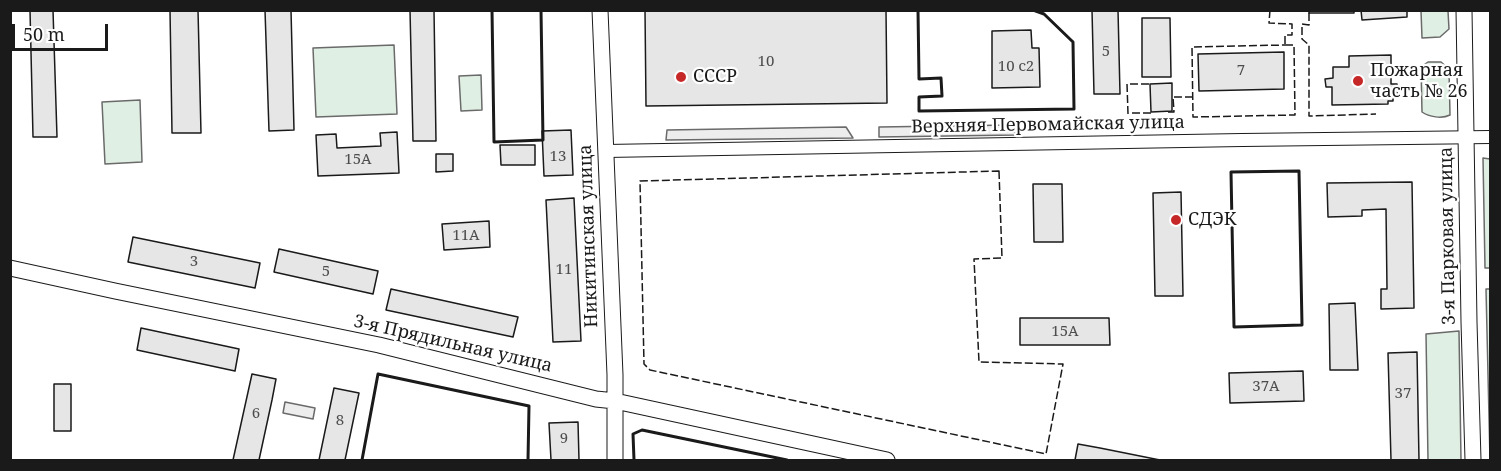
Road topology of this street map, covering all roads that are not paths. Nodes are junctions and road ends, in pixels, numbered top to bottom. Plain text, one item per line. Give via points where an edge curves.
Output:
1 (600, 10) edge
2 (1464, 10) edge
3 (1491, 137) edge
4 (1466, 138) junction
5 (606, 151) junction
6 (10, 268) edge
7 (615, 401) junction
8 (615, 460) edge
9 (886, 460) edge
10 (1473, 460) edge

1 - 5 street, Никитинская улица
2 - 4 street, 3-я Парковая улица
3 - 4 street, Верхняя Первомайская улица
4 - 5 street, Верхняя Первомайская улица
4 - 10 street, 3-я Парковая улица
5 - 7 street, Никитинская улица
6 - 7 street, 3-я Прядильная улица via 380,345
7 - 8 street, Никитинская улица
7 - 9 street, 3-я Прядильная улица

